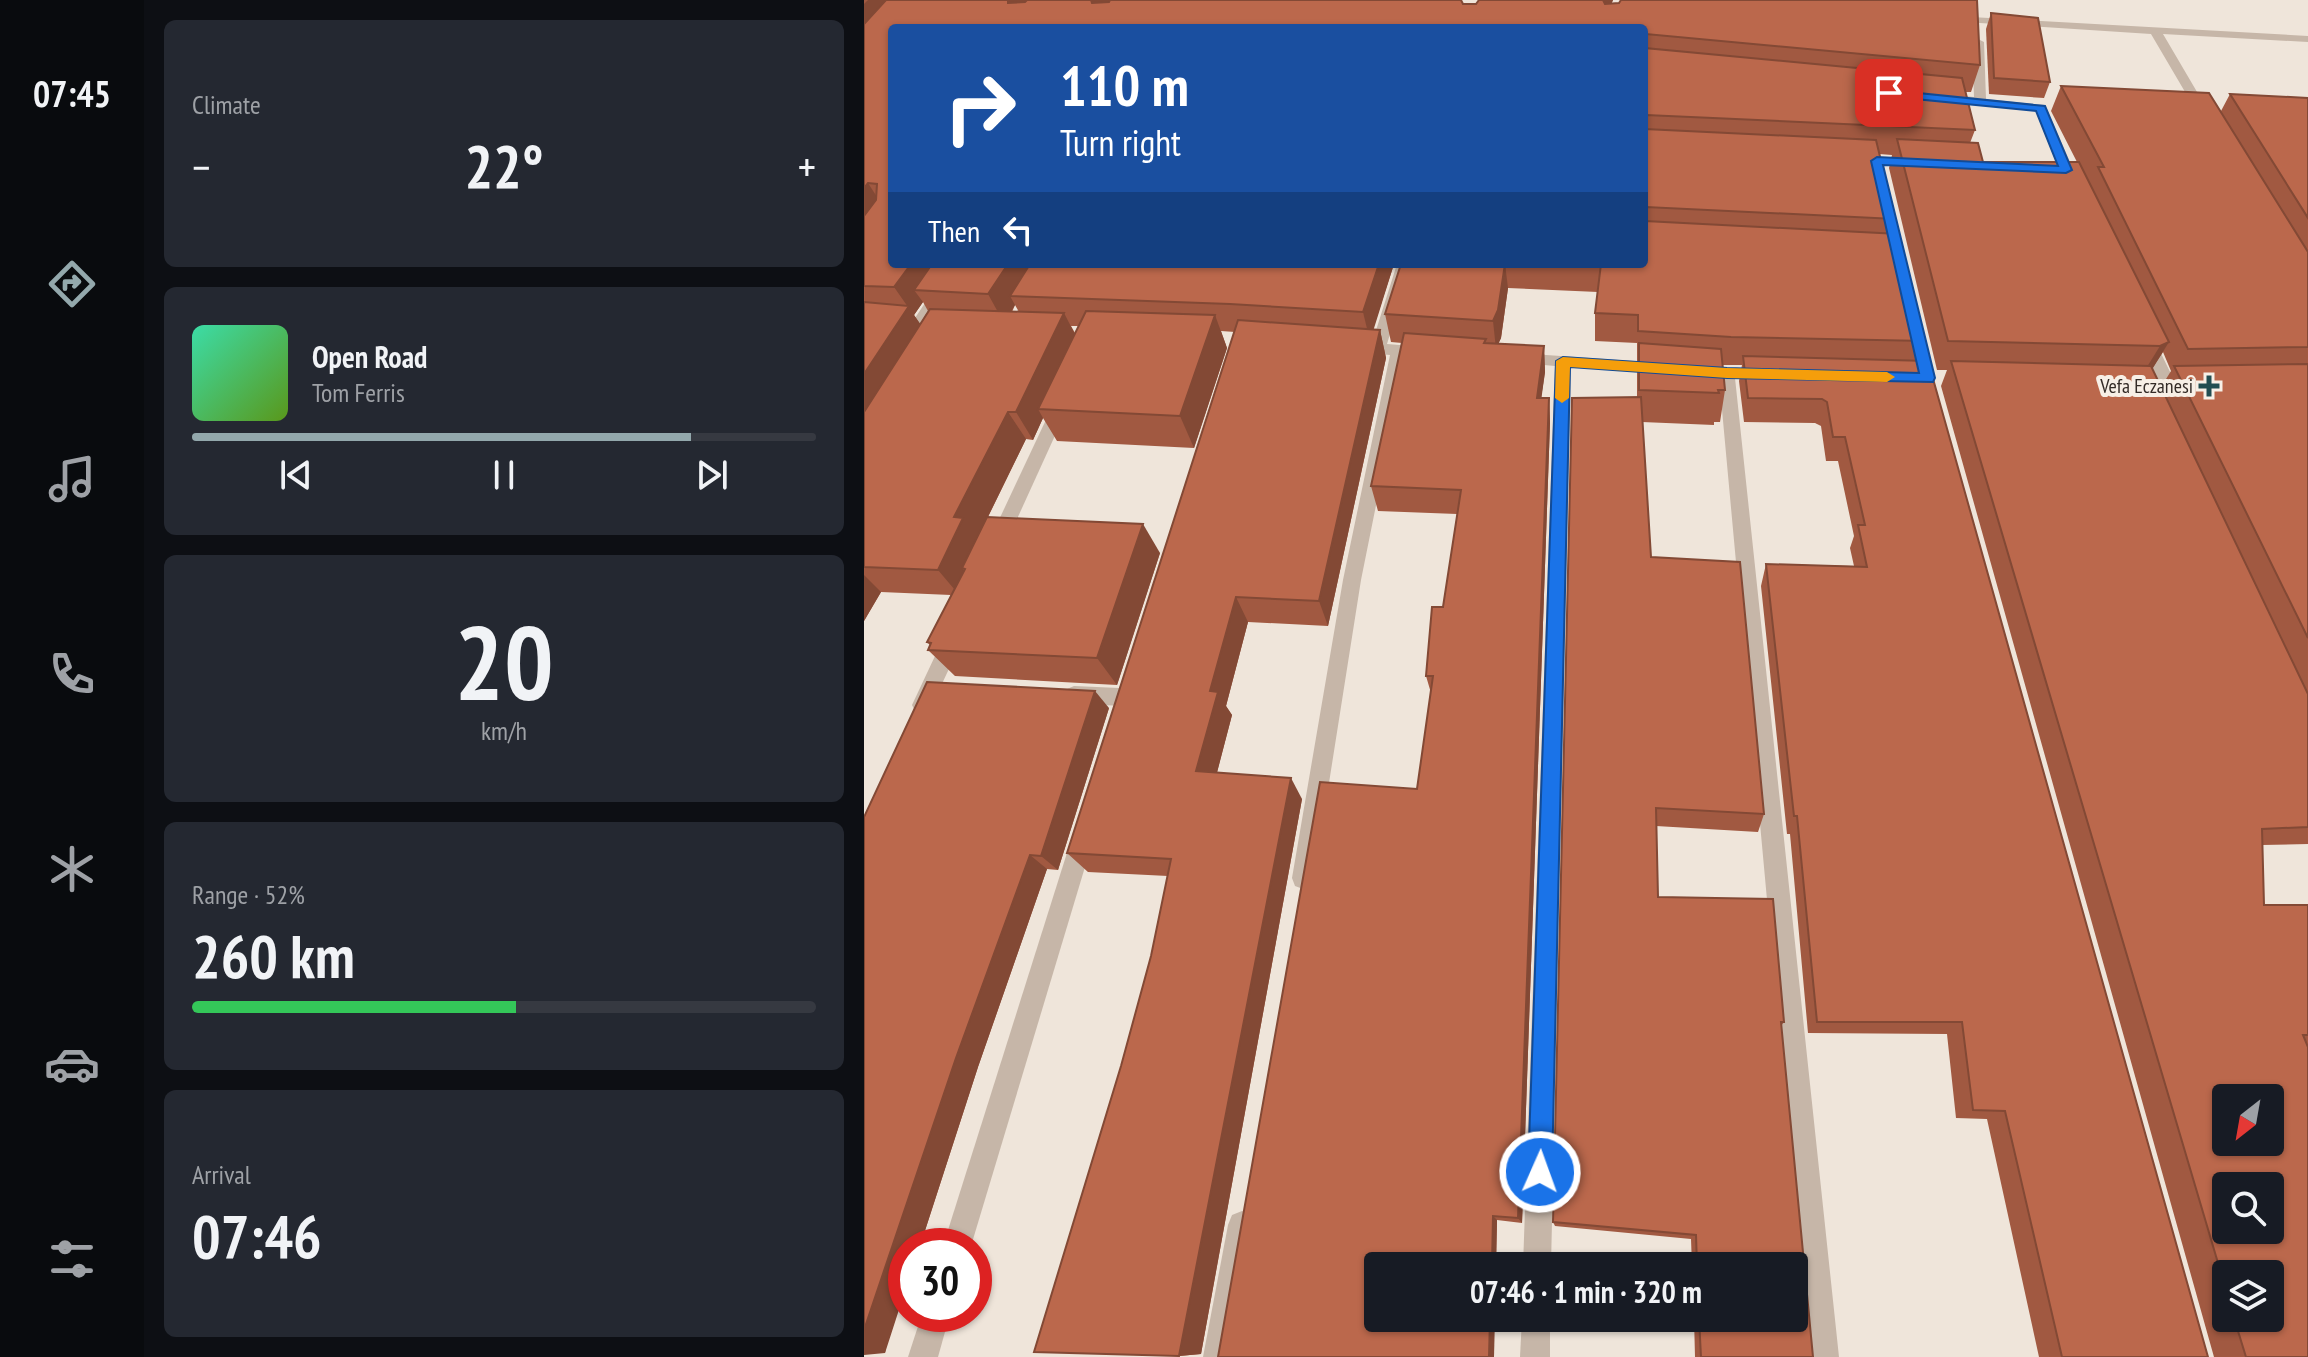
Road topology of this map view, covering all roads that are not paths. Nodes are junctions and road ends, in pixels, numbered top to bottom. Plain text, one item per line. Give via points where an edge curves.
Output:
1 (1946, 18) edge
2 (1977, 21) junction
3 (2155, 31) junction
4 (2308, 39) edge
5 (1935, 98) edge
6 (1980, 102) junction
7 (2212, 126) edge
8 (1846, 159) edge
9 (1877, 161) junction
10 (1940, 164) edge
11 (1883, 188) edge
12 (2079, 197) edge
13 (955, 268) edge
14 (1403, 268) edge
15 (2138, 321) edge
16 (942, 329) edge
17 (1348, 347) edge
18 (1388, 350) junction
19 (1443, 354) edge
20 (1503, 357) edge
21 (1563, 361) junction
22 (1727, 373) junction
23 (1789, 375) edge
24 (2136, 382) junction
25 (2174, 382) edge
26 (1069, 389) edge
27 (2157, 411) edge
28 (990, 559) edge
29 (963, 616) edge
30 (1136, 668) edge
31 (1051, 693) edge
32 (1126, 697) junction
33 (917, 716) edge
34 (1117, 728) edge
35 (1089, 819) edge
36 (1301, 893) edge
37 (1246, 1203) edge
38 (963, 1228) edge
39 (1537, 1252) edge
40 (931, 1332) edge
41 (1536, 1332) edge
42 (923, 1357) edge
43 (1218, 1357) edge
44 (1535, 1357) edge
45 (1824, 1357) edge

1 - 2 street
2 - 3 street
2 - 6 street
3 - 4 street
3 - 7 street
5 - 6 street
6 - 12 street via 2041,108 2058,169
8 - 9 street
9 - 10 street
9 - 11 street
13 - 16 street via 912,324
14 - 18 street
15 - 24 street via 2164,376
17 - 18 street
18 - 19 street
18 - 36 street
20 - 21 street
21 - 22 street
21 - 39 street
22 - 23 street
22 - 45 street
24 - 25 street
24 - 27 street
26 - 28 street
29 - 33 street via 938,687
30 - 32 street
31 - 32 street
32 - 34 street
35 - 38 street
37 - 43 street
40 - 42 street
41 - 44 street

